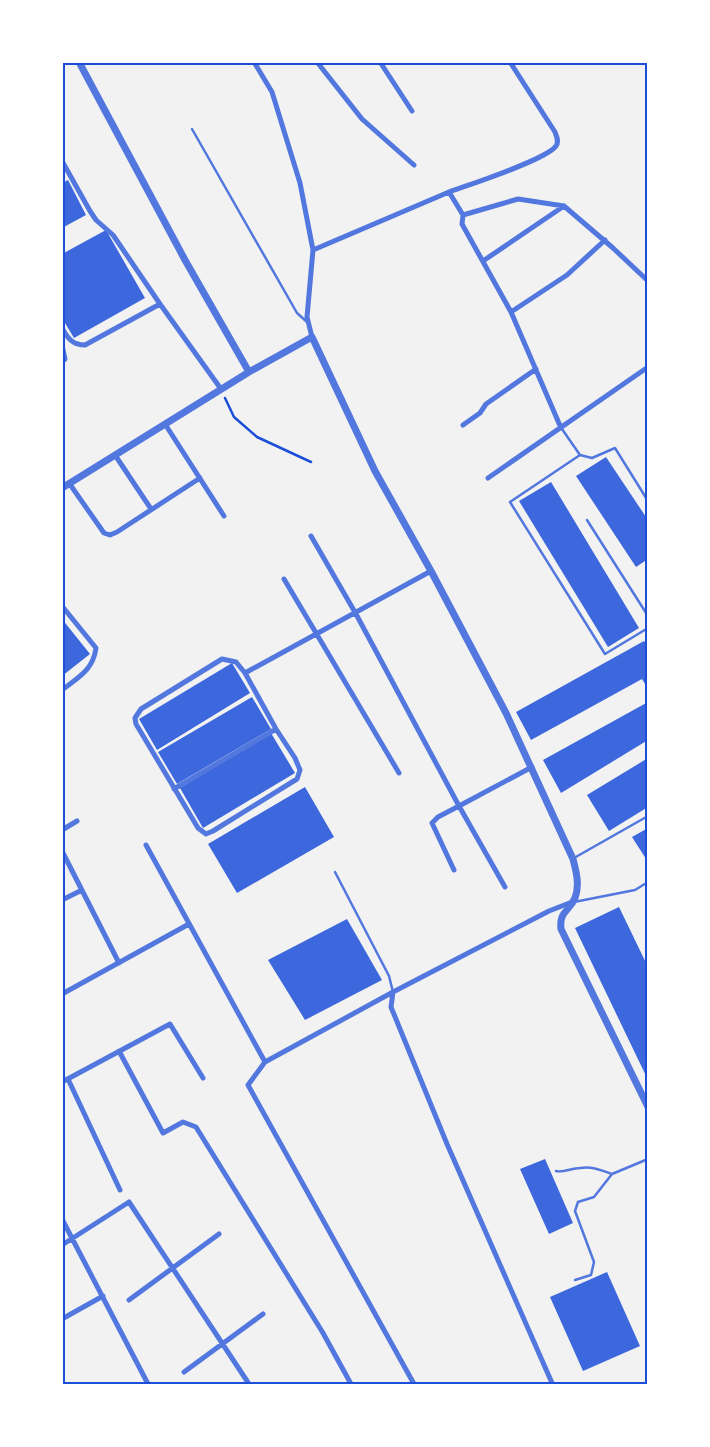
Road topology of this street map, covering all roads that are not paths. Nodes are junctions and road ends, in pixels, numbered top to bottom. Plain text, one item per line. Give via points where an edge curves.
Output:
1 (79, 62) edge
2 (254, 62) edge
3 (317, 62) edge
4 (380, 62) edge
5 (510, 62) edge
6 (412, 111) dead end
7 (192, 128) dead end
8 (62, 161) edge
9 (414, 165) dead end
10 (449, 192) junction
11 (564, 206) junction
12 (463, 215) junction
13 (604, 240) junction
14 (313, 250) junction
15 (483, 261) junction
16 (648, 281) edge
17 (160, 304) junction
18 (511, 312) junction
19 (308, 323) junction
20 (62, 328) edge
21 (312, 337) junction
22 (62, 345) edge
23 (62, 362) edge
24 (648, 367) edge
25 (536, 369) junction
26 (249, 372) junction
27 (221, 389) junction
28 (166, 424) junction
29 (463, 425) dead end
30 (561, 428) junction
31 (115, 455) junction
32 (580, 455) junction
33 (200, 478) junction
34 (488, 478) dead end
35 (70, 483) junction
36 (62, 488) edge
37 (648, 501) edge
38 (151, 508) junction
39 (224, 516) dead end
40 (587, 520) dead end
41 (311, 536) dead end
42 (431, 571) junction
43 (284, 579) dead end
44 (62, 606) edge
45 (356, 614) junction
46 (648, 616) edge
47 (648, 628) edge
48 (317, 635) junction
49 (245, 674) junction
50 (62, 690) edge
51 (276, 729) junction
52 (532, 767) junction
53 (399, 773) dead end
54 (174, 789) junction
55 (459, 806) junction
56 (648, 816) edge
57 (78, 821) dead end
58 (62, 830) edge
59 (146, 845) dead end
60 (62, 851) edge
61 (573, 859) junction
62 (454, 870) dead end
63 (334, 872) dead end
64 (648, 882) edge
65 (505, 887) dead end
66 (82, 890) junction
67 (62, 900) edge
68 (572, 902) junction
69 (189, 924) junction
70 (119, 963) junction
71 (393, 992) junction
72 (62, 994) edge
73 (119, 1051) junction
74 (265, 1062) junction
75 (203, 1078) dead end
76 (65, 1081) edge
77 (648, 1107) edge
78 (648, 1159) edge
79 (556, 1171) dead end
80 (612, 1174) junction
81 (120, 1190) dead end
82 (62, 1219) edge
83 (219, 1234) dead end
84 (72, 1239) junction
85 (62, 1245) edge
86 (172, 1268) junction
87 (575, 1280) dead end
88 (103, 1296) junction
89 (129, 1300) dead end
90 (263, 1314) dead end
91 (62, 1319) edge
92 (222, 1343) junction
93 (184, 1372) dead end
94 (552, 1382) dead end
95 (148, 1384) edge
96 (249, 1384) edge
97 (351, 1384) edge
98 (414, 1384) edge

1 - 26 street
2 - 14 street via 272,92 278,110 300,183
3 - 9 street via 362,119
4 - 6 street
5 - 10 street via 555,132 557,145 531,161
7 - 19 lane via 296,313
8 - 17 street via 90,212 113,235
10 - 12 street
10 - 14 street
11 - 12 street via 518,199
11 - 13 street
11 - 15 street
12 - 15 street via 462,224
13 - 16 street
13 - 18 street via 567,274
14 - 19 street
15 - 18 street
17 - 20 street via 86,345 77,345
17 - 27 street
18 - 25 street
19 - 21 street
21 - 26 street
21 - 42 street via 375,471
22 - 23 street via 65,359
24 - 30 street
25 - 29 street via 486,404 480,413
25 - 30 street
26 - 27 street
27 - 28 street
28 - 31 street
28 - 33 street
30 - 32 lane
30 - 34 street
31 - 35 street
31 - 38 street
32 - 37 lane via 592,458 615,448
32 - 47 lane via 510,502 604,654
33 - 38 street
33 - 39 street
35 - 36 street
35 - 38 street via 104,533 110,535
40 - 46 lane
41 - 45 street
42 - 45 street
42 - 52 street
43 - 48 street
44 - 50 street via 96,648 88,669
45 - 48 street
45 - 55 street
48 - 49 street
48 - 53 street
49 - 51 street
49 - 54 street via 236,662 222,659 141,710 135,718
51 - 54 street
51 - 54 street via 295,758 300,770 297,778 213,831 206,834 198,828
52 - 55 street
52 - 61 street
55 - 62 street via 432,823
55 - 65 street
56 - 61 lane
57 - 58 street
59 - 69 street
60 - 66 street
61 - 68 street via 577,883
63 - 71 lane via 389,976
64 - 68 lane via 635,890
66 - 67 street
66 - 70 street
68 - 71 street
68 - 77 street via 562,915 561,929
69 - 70 street
69 - 74 street
70 - 72 street
71 - 74 street
71 - 94 street via 391,1007 394,1016
73 - 75 street via 170,1024
73 - 76 street
73 - 97 street via 163,1133 183,1122 196,1127
74 - 98 street via 248,1086
76 - 81 street
78 - 80 lane
79 - 80 lane via 595,1168
80 - 87 lane via 594,1197 578,1202 575,1211 594,1262 591,1275
82 - 84 street
83 - 86 street
84 - 85 street
84 - 86 street via 129,1202
84 - 88 street
86 - 89 street
86 - 92 street
88 - 91 street
88 - 95 street
90 - 92 street
92 - 93 street
92 - 96 street

